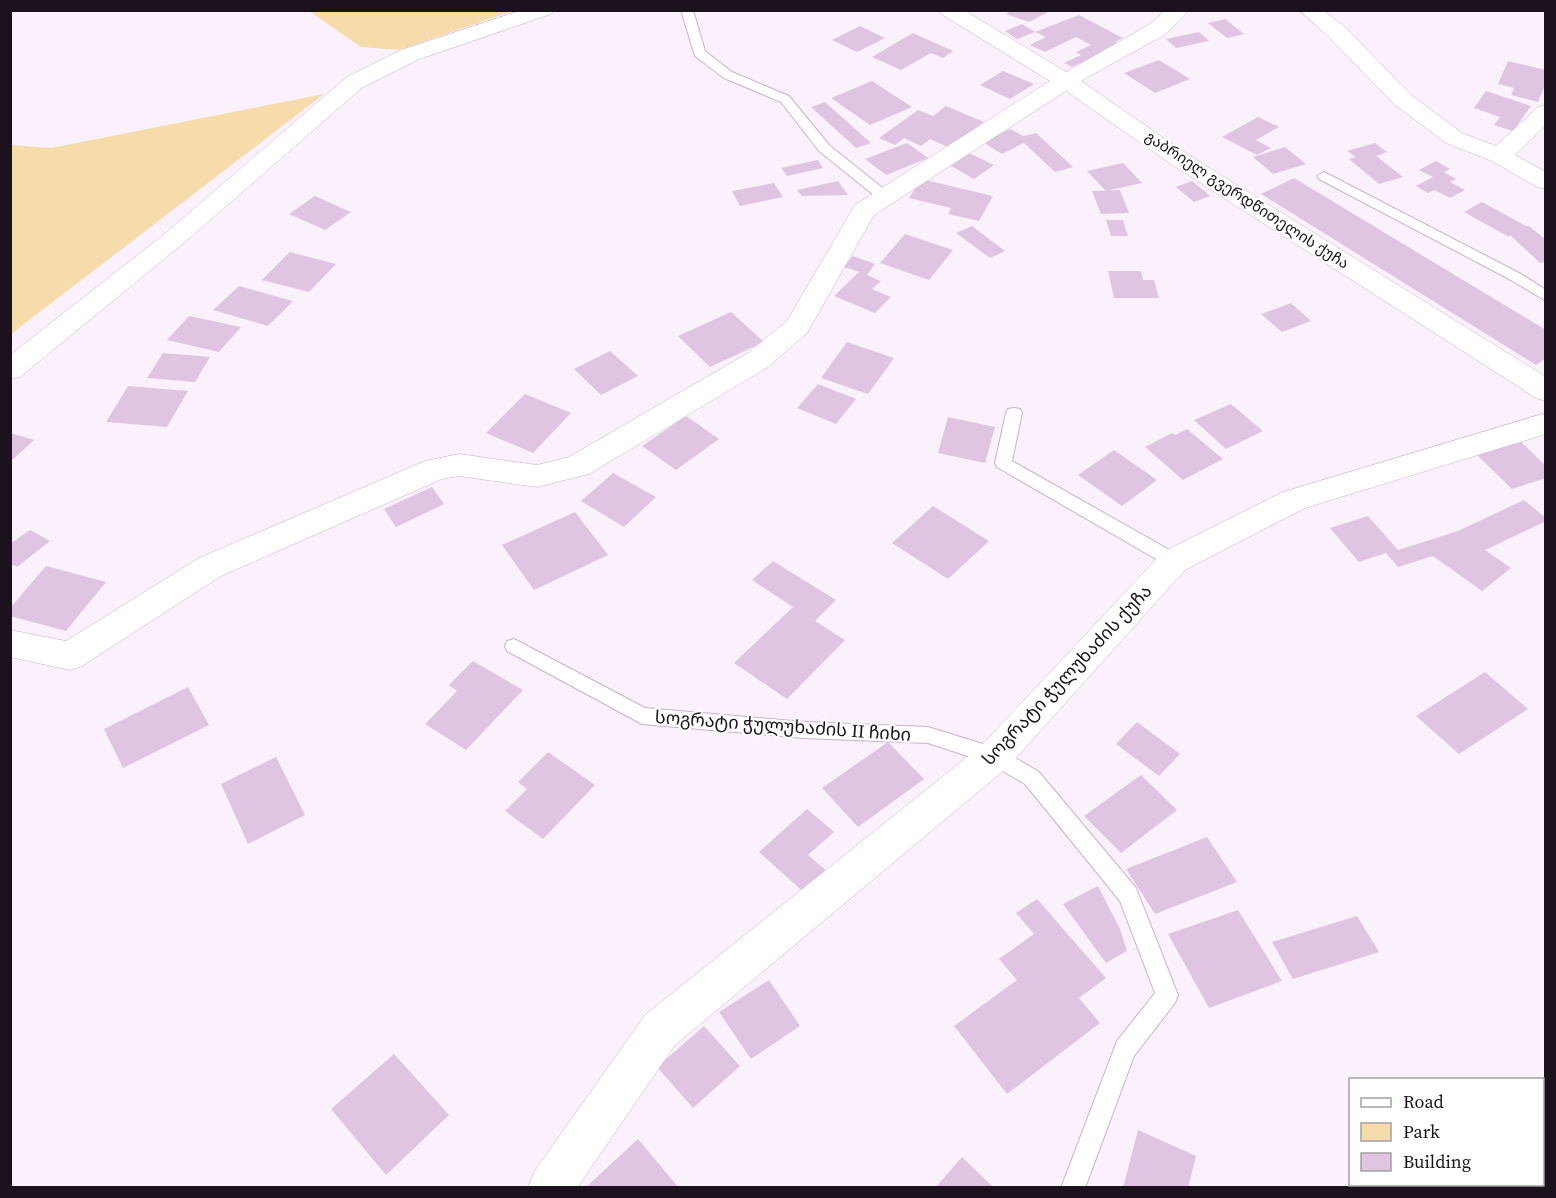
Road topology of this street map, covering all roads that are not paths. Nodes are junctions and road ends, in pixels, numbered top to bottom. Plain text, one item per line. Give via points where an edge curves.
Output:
1 (544, 10) edge
2 (687, 10) edge
3 (948, 10) edge
4 (1179, 10) edge
5 (1309, 10) edge
6 (1066, 81) junction
7 (1545, 112) edge
8 (1500, 156) junction
9 (1324, 176) dead end
10 (1545, 182) edge
11 (885, 197) junction
12 (1545, 297) edge
13 (10, 370) edge
14 (1545, 391) edge
15 (1014, 413) dead end
16 (1545, 423) edge
17 (1174, 561) junction
18 (10, 643) edge
19 (514, 646) dead end
20 (995, 756) junction
21 (550, 1188) edge
22 (1073, 1188) edge

1 - 13 street via 409,55 355,82 176,237
2 - 11 lane via 699,53 728,75 785,99 824,148
3 - 6 street, გაბრიელ გვერდწითელის ქუჩა
4 - 6 street via 1158,29
5 - 8 street via 1337,32 1403,100 1454,138
6 - 11 street
6 - 14 street, გაბრიელ გვერდწითელის ქუჩა via 1179,159
7 - 8 street
8 - 10 street
9 - 12 lane via 1516,277
11 - 18 street via 864,210 797,327 758,360 578,466 537,476 459,465 436,469 210,567 70,656
15 - 17 lane via 1003,463
16 - 17 street, სოგრატი ჭულუხაძის ქუჩა via 1294,500
17 - 20 street, სოგრატი ჭულუხაძის ქუჩა
19 - 20 lane, სოგრატი ჭულუხაძის II ჩიხი via 642,716 804,730 928,735
20 - 21 street, სოგრატი ჭულუხაძის ქუჩა via 660,1030
20 - 22 lane, სოგრატი ჭულუხაძის II ჩიხი via 1032,778 1128,895 1167,995 1125,1049

